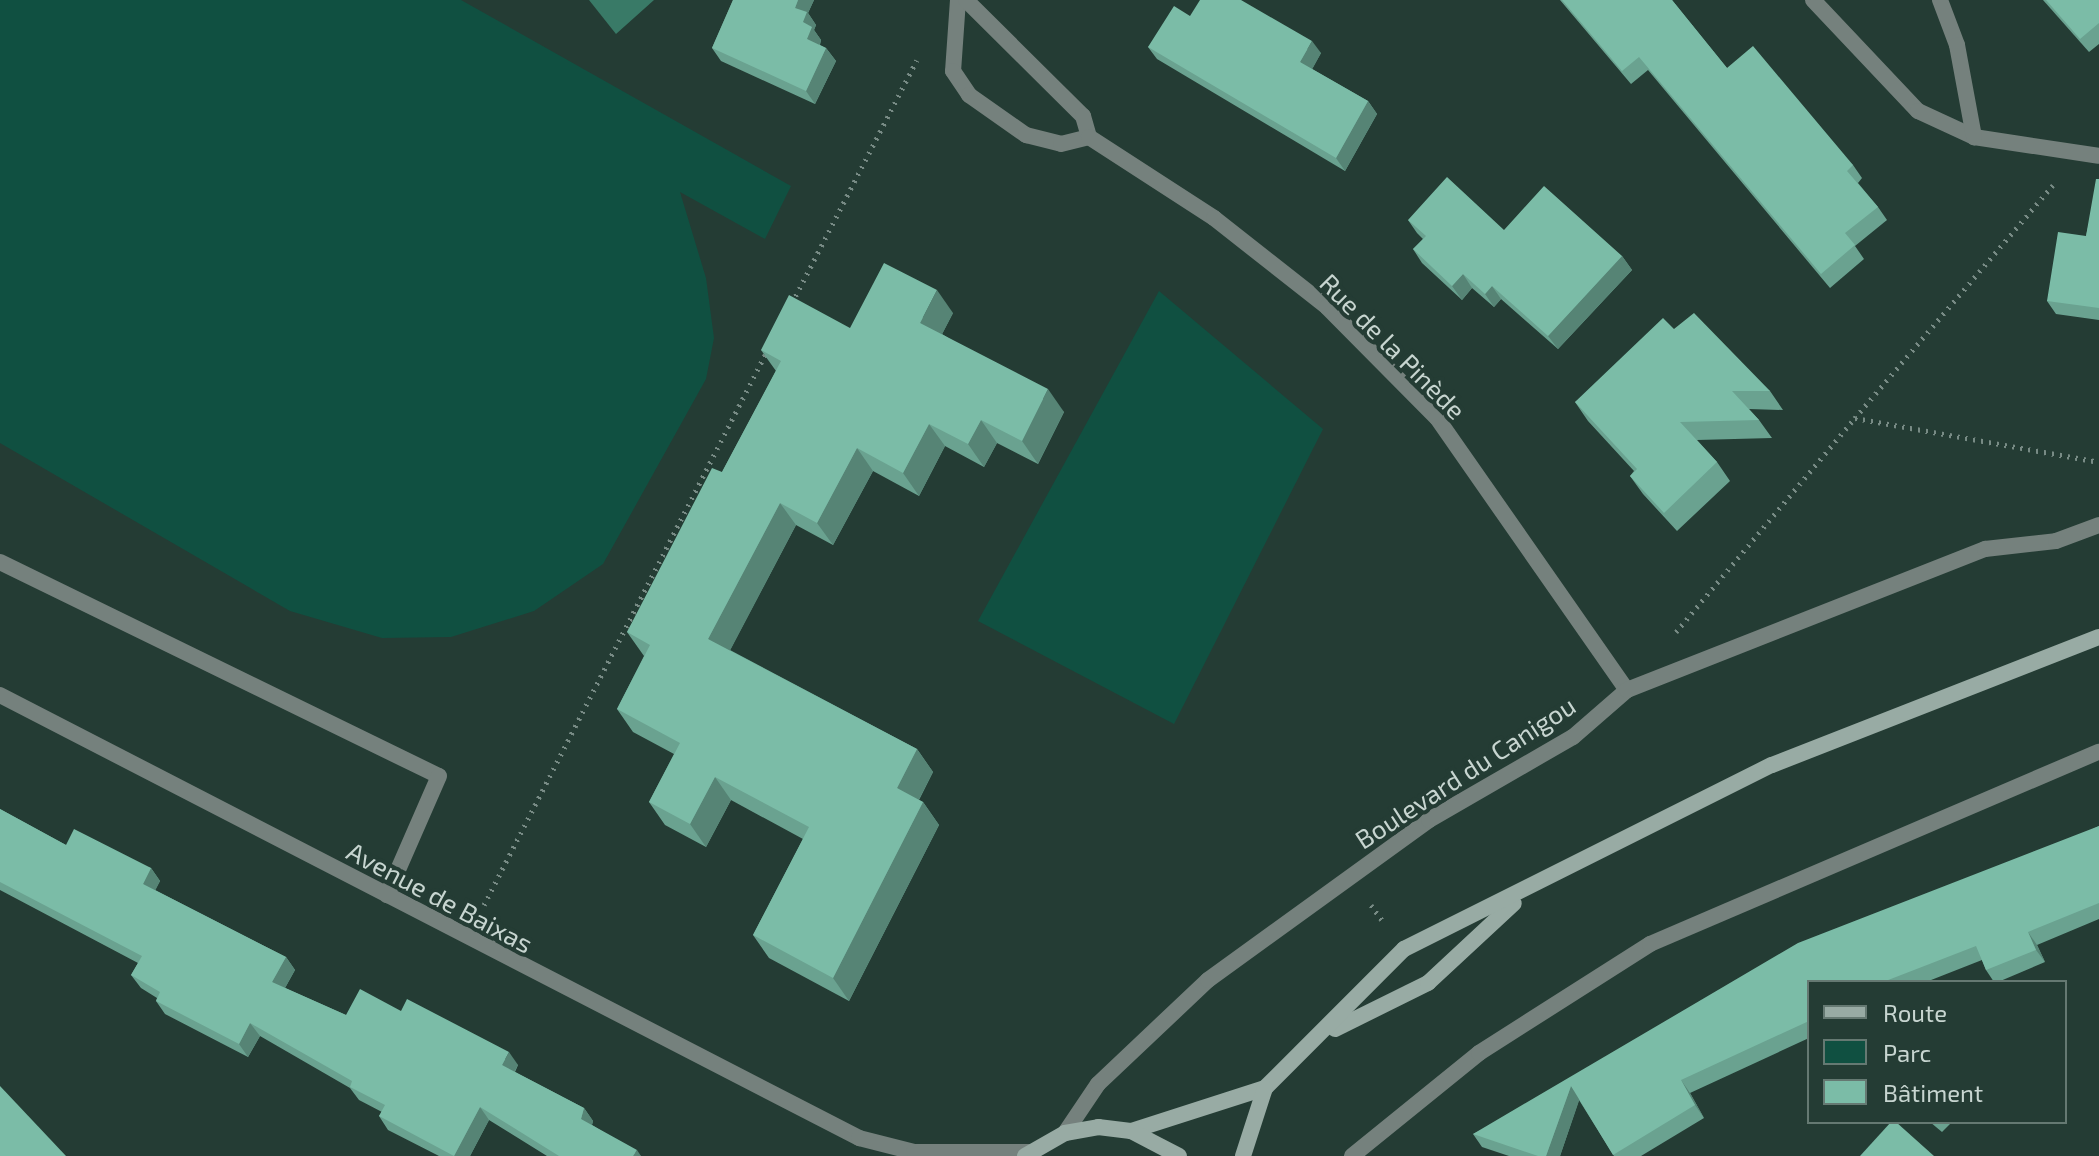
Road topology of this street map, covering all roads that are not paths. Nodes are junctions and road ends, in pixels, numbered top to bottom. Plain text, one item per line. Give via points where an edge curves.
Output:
1 (958, 0) edge
2 (966, 0) edge
3 (1813, 0) edge
4 (1940, 0) edge
5 (1089, 137) junction
6 (1974, 137) junction
7 (2099, 156) edge
8 (2099, 525) edge
9 (0, 562) edge
10 (2099, 637) edge
11 (1627, 690) junction
12 (0, 695) edge
13 (2099, 752) edge
14 (1524, 894) junction
15 (387, 895) junction
16 (1327, 1033) junction
17 (1265, 1088) junction
18 (1131, 1131) junction
19 (1065, 1133) junction
20 (859, 1138) junction
21 (1027, 1154) edge
22 (879, 1156) edge
23 (1179, 1156) edge
24 (1243, 1156) edge
25 (1352, 1156) edge

1 - 5 street via 953,71 969,95 1026,135 1061,144
2 - 5 street, Rue de la Pinède via 1083,116
3 - 6 street via 1918,111
4 - 6 street via 1957,45
5 - 11 street, Rue de la Pinède via 1214,218 1327,307 1437,418
6 - 7 street via 2077,157
8 - 11 street, Boulevard du Canigou via 2056,541 1985,549
9 - 15 street via 439,776
10 - 14 street via 1772,765
11 - 19 street, Boulevard du Canigou via 1573,737 1429,820 1208,980 1098,1084
12 - 15 street, Avenue de Baixas
13 - 25 street via 1650,944 1479,1053
14 - 16 street via 1428,983
14 - 16 street via 1404,949
15 - 20 street, Avenue de Baixas
16 - 17 street
17 - 18 street
17 - 24 street
18 - 19 street
18 - 23 street
19 - 21 street
20 - 21 street, Avenue de Baixas via 914,1152
20 - 22 street, Avenue de Baixas

